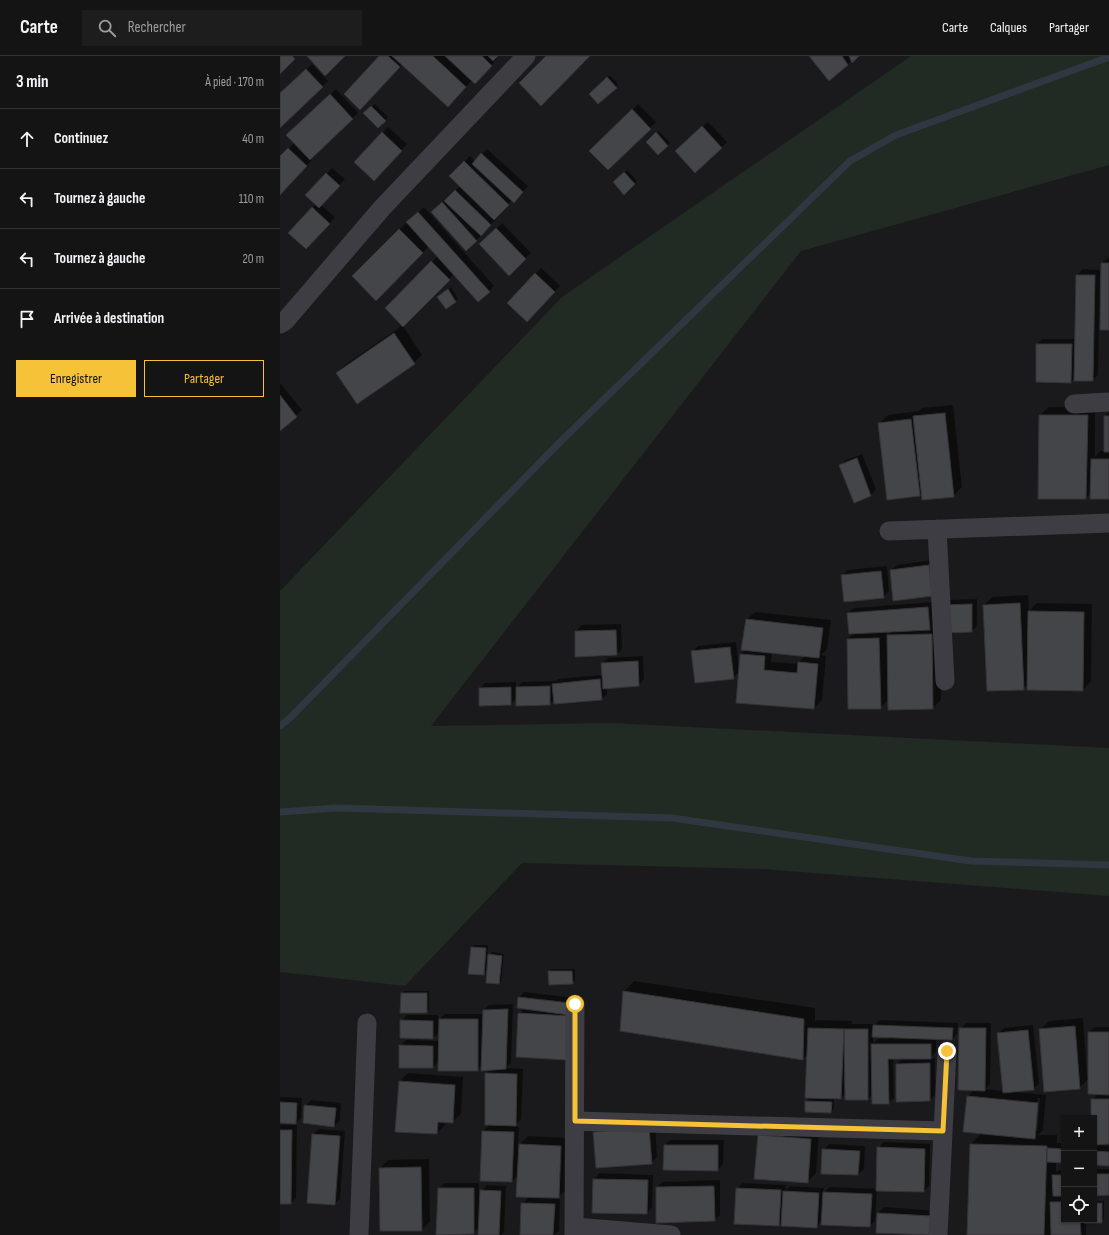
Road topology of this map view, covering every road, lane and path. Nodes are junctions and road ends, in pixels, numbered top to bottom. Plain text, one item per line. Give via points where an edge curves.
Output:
1 (526, 56) edge
2 (280, 324) edge
3 (1109, 402) edge
4 (1074, 404) dead end
5 (1109, 524) edge
6 (937, 529) junction
7 (889, 531) dead end
8 (945, 681) dead end
9 (575, 1004) dead end
10 (366, 1023) dead end
11 (947, 1051) dead end
12 (575, 1121) junction
13 (943, 1131) junction
14 (574, 1231) edge
15 (359, 1235) edge
16 (671, 1235) edge
17 (938, 1235) edge

1 - 2 street via 382,208
3 - 4 street
5 - 6 street
6 - 7 street
6 - 8 street
9 - 12 street
10 - 15 street
11 - 13 street
12 - 13 street
12 - 14 street
13 - 17 street
14 - 16 street

